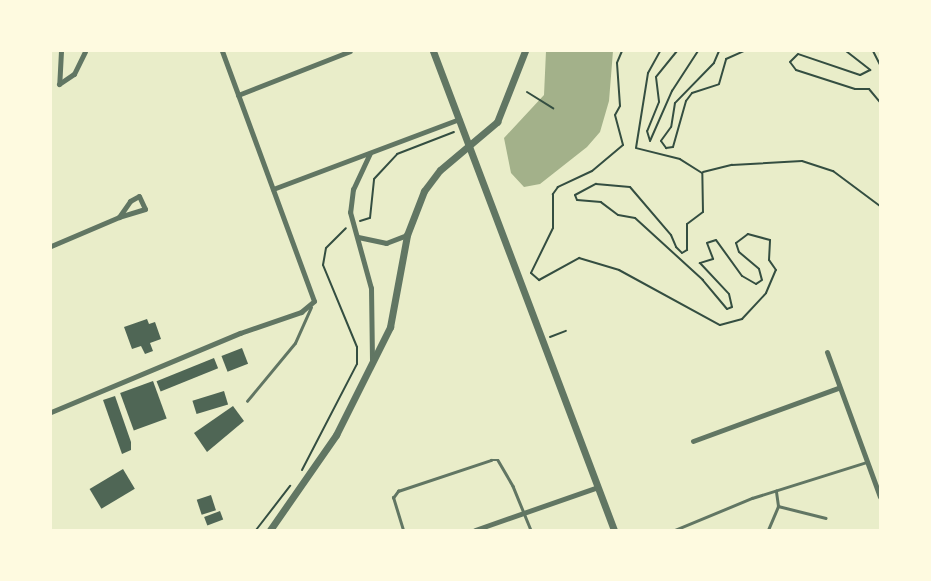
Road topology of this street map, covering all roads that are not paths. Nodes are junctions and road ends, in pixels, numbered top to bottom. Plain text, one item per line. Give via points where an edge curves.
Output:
1 (61, 51) edge
2 (85, 51) edge
3 (222, 51) edge
4 (350, 51) edge
5 (433, 51) edge
6 (525, 51) edge
7 (60, 84) junction
8 (51, 89) edge
9 (238, 95) junction
10 (459, 119) junction
11 (370, 153) junction
12 (273, 190) junction
13 (119, 217) junction
14 (407, 235) junction
15 (358, 237) junction
16 (51, 246) edge
17 (311, 307) junction
18 (827, 352) dead end
19 (372, 362) junction
20 (838, 388) junction
21 (247, 401) dead end
22 (51, 412) edge
23 (694, 441) dead end
24 (867, 462) junction
25 (598, 487) junction
26 (776, 491) junction
27 (880, 497) edge
28 (778, 506) junction
29 (525, 513) junction
30 (826, 518) dead end
31 (270, 530) edge
32 (403, 530) edge
33 (475, 530) edge
34 (531, 530) edge
35 (614, 530) edge
36 (675, 530) edge
37 (768, 530) edge

1 - 7 street
2 - 7 street via 74,74
3 - 9 street
4 - 9 street
5 - 10 street
6 - 14 street via 497,122 424,191
7 - 8 street
9 - 12 street
10 - 11 street
10 - 25 street
11 - 12 street
11 - 15 street via 350,200
12 - 17 street via 313,292
13 - 13 street via 145,209 143,198 134,197
13 - 16 street
14 - 15 street via 386,243
14 - 19 street via 390,327
15 - 19 street via 371,288
17 - 21 lane via 295,343
17 - 22 street
18 - 20 street
19 - 31 street via 336,435
20 - 23 street
20 - 24 street
24 - 26 lane
24 - 27 street
25 - 29 street
25 - 35 street
26 - 28 lane
26 - 36 lane
28 - 30 lane
28 - 37 lane
29 - 32 lane via 498,460 491,460 397,491 393,498
29 - 33 street
29 - 34 lane

